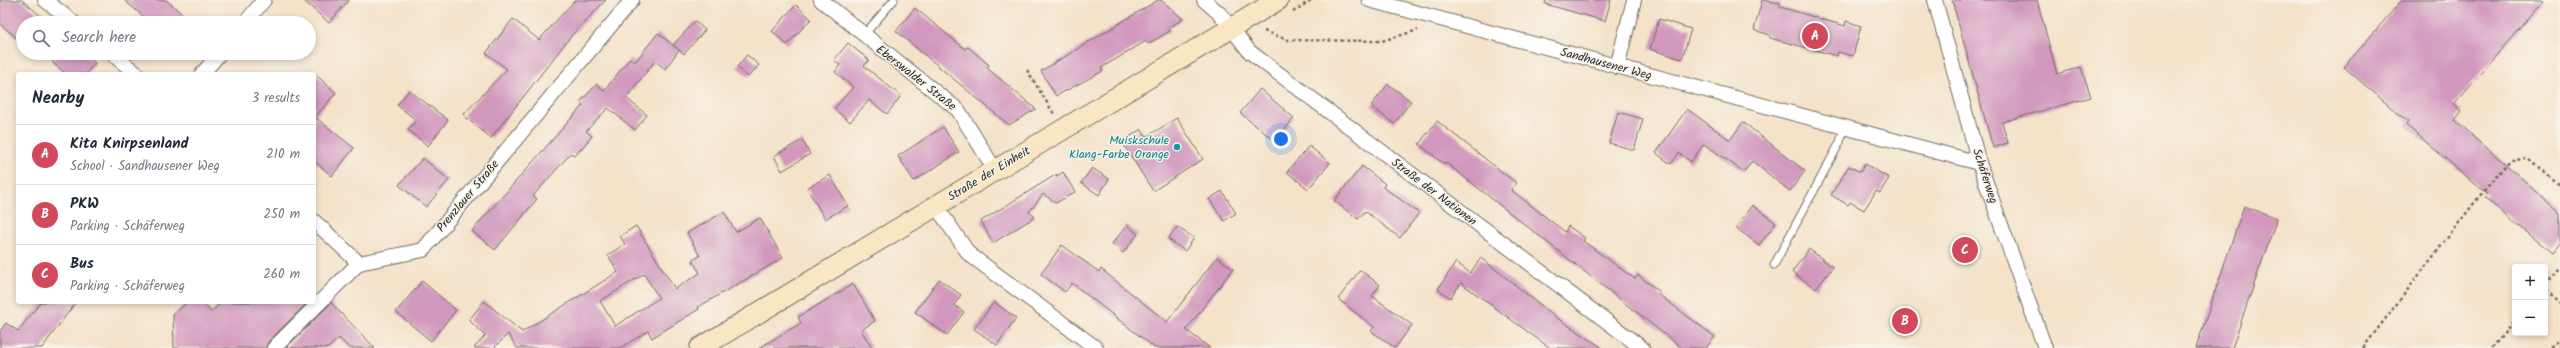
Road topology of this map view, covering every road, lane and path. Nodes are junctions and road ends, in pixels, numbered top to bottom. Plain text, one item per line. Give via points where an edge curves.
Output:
1 (45, 0) edge
2 (264, 0) edge
3 (632, 0) edge
4 (821, 0) edge
5 (894, 0) edge
6 (1204, 0) edge
7 (1278, 0) edge
8 (1369, 0) edge
9 (1634, 0) edge
10 (1935, 0) edge
11 (65, 16) edge
12 (251, 16) edge
13 (1427, 16) junction
14 (1232, 30) junction
15 (1264, 31) dead end
16 (864, 36) junction
17 (120, 60) edge
18 (214, 60) edge
19 (1617, 67) junction
20 (1027, 70) dead end
21 (135, 72) edge
22 (204, 72) edge
23 (1844, 127) junction
24 (1064, 129) junction
25 (1979, 163) junction
26 (995, 170) junction
27 (2560, 187) edge
28 (936, 206) junction
29 (316, 223) edge
30 (359, 263) junction
31 (1774, 265) dead end
32 (2560, 269) edge
33 (2548, 282) edge
34 (2548, 293) edge
35 (2560, 303) edge
36 (2512, 324) edge
37 (2560, 340) edge
38 (274, 348) edge
39 (700, 348) edge
40 (1096, 348) edge
41 (1642, 348) edge
42 (2045, 348) edge
43 (2363, 348) edge
44 (2492, 348) edge
45 (2552, 348) edge

1 - 11 street
2 - 12 street
3 - 30 street, Prenzlauer Straße via 423,250
4 - 16 street, Eberswalder Straße
5 - 16 lane
6 - 14 street, Straße der Nationen via 1220,14
7 - 14 street, Straße der Einheit
8 - 13 street, Sandhausener Weg
9 - 19 street
10 - 25 street, Schäferweg
13 - 15 path via 1423,28 1382,41 1288,40
13 - 19 street, Sandhausener Weg
14 - 24 street, Straße der Einheit
14 - 41 street, Straße der Nationen via 1250,52 1266,65
16 - 26 street, Eberswalder Straße via 958,110
17 - 21 street
18 - 22 street
19 - 23 street, Sandhausener Weg
20 - 24 path
23 - 25 street, Sandhausener Weg
23 - 31 lane via 1840,142
24 - 26 street, Straße der Einheit
25 - 42 street, Schäferweg
26 - 28 street, Straße der Einheit
27 - 43 path via 2528,159 2510,160
28 - 39 street, Straße der Einheit
28 - 40 street via 969,254
29 - 30 street
30 - 38 street
32 - 33 path
34 - 35 path
36 - 44 path
37 - 45 path

